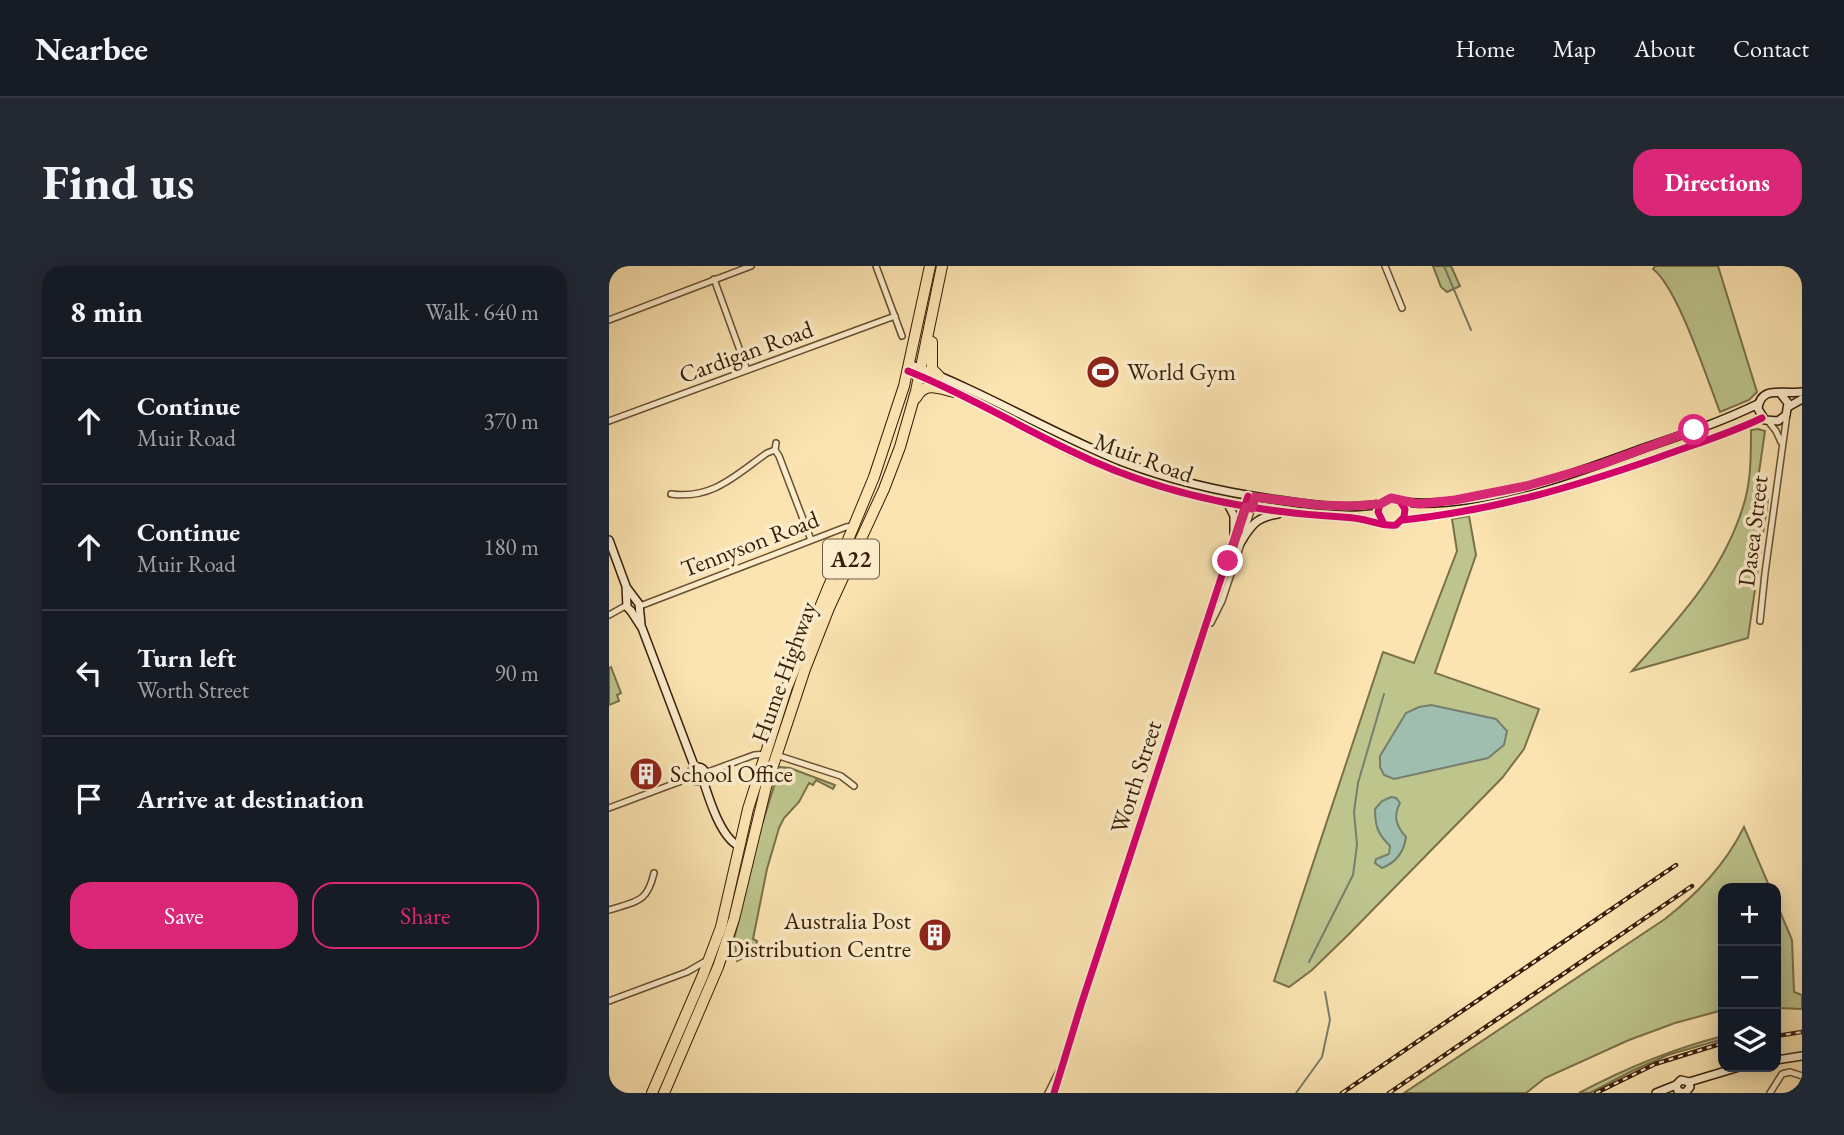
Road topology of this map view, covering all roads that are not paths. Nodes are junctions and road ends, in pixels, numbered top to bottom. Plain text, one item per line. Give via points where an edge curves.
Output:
1 (751, 266) edge
2 (876, 266) edge
3 (930, 266) edge
4 (942, 266) edge
5 (1385, 266) edge
6 (714, 279) junction
7 (934, 303) junction
8 (1402, 309) dead end
9 (895, 316) junction
10 (609, 320) edge
11 (902, 336) dead end
12 (909, 368) junction
13 (747, 370) junction
14 (920, 372) junction
15 (939, 376) junction
16 (1802, 391) edge
17 (954, 392) junction
18 (1780, 393) junction
19 (1802, 399) edge
20 (1755, 405) junction
21 (1788, 409) junction
22 (911, 411) junction
23 (1765, 419) junction
24 (609, 421) edge
25 (1782, 445) junction
26 (671, 494) dead end
27 (1252, 496) junction
28 (1401, 502) junction
29 (1228, 504) junction
30 (1380, 504) junction
31 (1249, 507) junction
32 (1289, 513) junction
33 (1403, 520) junction
34 (1384, 524) junction
35 (853, 526) junction
36 (609, 540) edge
37 (811, 540) junction
38 (1238, 542) junction
39 (633, 605) junction
40 (609, 615) edge
41 (1760, 621) dead end
42 (771, 755) junction
43 (694, 773) junction
44 (704, 777) junction
45 (854, 786) dead end
46 (609, 808) edge
47 (739, 846) junction
48 (654, 873) dead end
49 (609, 910) edge
50 (710, 959) junction
51 (718, 967) junction
52 (687, 972) junction
53 (703, 975) junction
54 (609, 1001) edge
55 (1802, 1056) edge
56 (1781, 1059) edge
57 (1060, 1070) junction
58 (1722, 1072) edge
59 (1802, 1076) edge
60 (1689, 1082) junction
61 (1676, 1085) junction
62 (652, 1093) edge
63 (664, 1093) edge
64 (1048, 1093) edge
65 (1055, 1093) edge
66 (1656, 1093) edge
67 (1685, 1093) edge
68 (1770, 1093) edge

1 - 6 street
2 - 9 street
3 - 12 highway, Hume Highway / A22
4 - 7 highway, Hume Highway / A22
5 - 8 street
6 - 10 street
6 - 13 street
7 - 14 highway, Hume Highway / A22
7 - 15 highway via 930,362
9 - 11 street
9 - 13 street, Cardigan Road
12 - 14 street, Muir Road
12 - 35 highway, Hume Highway / A22
13 - 24 street, Cardigan Road
14 - 15 street, Muir Road
14 - 17 street, Muir Road
14 - 22 highway, Hume Highway / A22
15 - 27 street, Muir Road via 1125,463
16 - 18 street
17 - 22 highway via 925,387
17 - 29 street, Muir Road via 1121,473
18 - 20 street via 1768,392
18 - 21 street
19 - 21 street
20 - 23 street
20 - 28 street via 1613,460 1526,486 1455,500
21 - 23 street via 1782,419
21 - 25 street, Dasea Street
22 - 42 highway, Hume Highway / A22 via 884,489 829,608
23 - 25 street, Dasea Street
23 - 33 street via 1536,497
25 - 41 street, Dasea Street
26 - 37 street via 693,496 723,485 775,447
27 - 30 street, Muir Road via 1319,505
27 - 31 street, Worth Street
28 - 30 street via 1391,498
28 - 33 street
29 - 31 street, Muir Road
29 - 38 street
30 - 34 street via 1378,517
31 - 32 street, Muir Road
31 - 38 street, Worth Street
32 - 34 street, Muir Road
32 - 38 street via 1264,516
33 - 34 street via 1393,526
35 - 37 street, Tennyson Road
35 - 42 highway, Hume Highway / A22 via 791,676
36 - 39 street
37 - 39 street, Tennyson Road
38 - 57 street, Worth Street via 1222,601 1203,638
39 - 40 street, Tennyson Road
39 - 43 street
42 - 44 street via 754,755
42 - 45 street via 841,776
42 - 47 highway, Hume Highway / A22 via 748,809
42 - 51 highway, Hume Highway / A22 via 734,919
43 - 44 street
43 - 46 street
44 - 47 street via 724,833
47 - 50 highway, Hume Highway / A22
48 - 49 street via 650,891 642,898
50 - 52 street
50 - 53 highway, Hume Highway / A22
51 - 53 street
51 - 63 highway, Hume Highway / A22
52 - 53 street
52 - 54 street
53 - 62 highway, Hume Highway / A22
55 - 56 street
57 - 64 street, Worth Street
57 - 65 street, Worth Street
58 - 60 street
59 - 68 street via 1781,1074
60 - 61 street via 1682,1079
60 - 67 street
61 - 66 street
61 - 67 street

